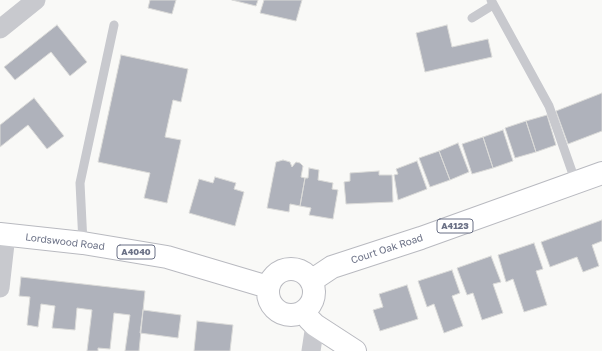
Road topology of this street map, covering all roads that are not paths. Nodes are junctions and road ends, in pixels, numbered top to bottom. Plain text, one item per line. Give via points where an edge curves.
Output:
1 (36, 0) edge
2 (492, 2) edge
3 (472, 18) dead end
4 (114, 24) dead end
5 (0, 29) edge
6 (602, 174) edge
7 (576, 183) junction
8 (3, 235) edge
9 (83, 243) junction
10 (311, 281) junction
11 (268, 287) junction
12 (0, 288) edge
13 (310, 318) junction
14 (311, 351) edge
15 (355, 351) edge

1 - 5 street
2 - 3 lane
2 - 7 lane via 549,106
4 - 9 lane via 80,183
6 - 7 main road, Court Oak Road / A4123
7 - 10 main road, Court Oak Road / A4123 via 332,267
8 - 9 main road, Lordswood Road / A4040
8 - 12 street
9 - 11 main road, Lordswood Road / A4040 via 167,257
10 - 11 main road via 300,271 284,270 277,274
10 - 13 main road via 314,293
11 - 13 main road via 270,301 279,312
13 - 14 street
13 - 15 main road

